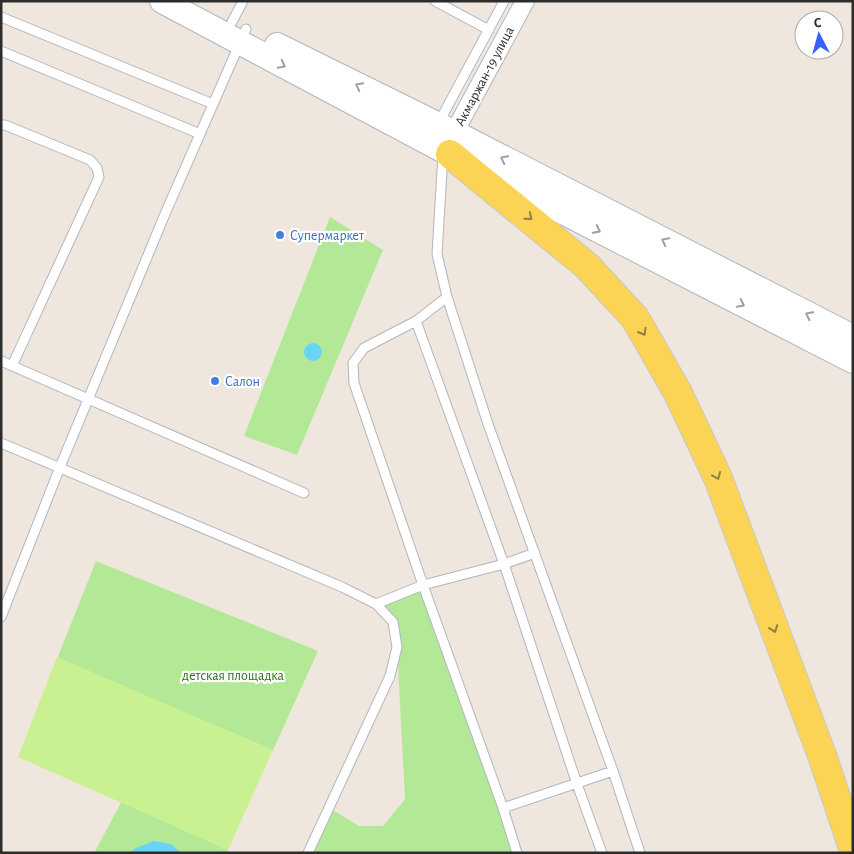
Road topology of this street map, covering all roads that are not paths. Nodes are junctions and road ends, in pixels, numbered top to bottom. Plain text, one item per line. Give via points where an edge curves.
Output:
1 (162, 1) edge
2 (189, 1) edge
3 (243, 1) edge
4 (435, 1) edge
5 (504, 1) edge
6 (525, 1) edge
7 (1, 17) edge
8 (489, 30) junction
9 (240, 32) junction
10 (1, 51) edge
11 (213, 104) junction
12 (1, 125) edge
13 (200, 134) junction
14 (446, 141) junction
15 (447, 297) junction
16 (416, 321) junction
17 (853, 337) edge
18 (1, 361) edge
19 (853, 361) edge
20 (12, 366) junction
21 (89, 400) junction
22 (1, 443) edge
23 (60, 467) junction
24 (304, 492) dead end
25 (535, 553) junction
26 (504, 564) junction
27 (423, 584) junction
28 (376, 604) junction
29 (1, 617) edge
30 (613, 771) junction
31 (577, 784) junction
32 (503, 808) junction
33 (853, 848) edge
34 (308, 853) edge
35 (517, 853) edge
36 (602, 853) edge
37 (640, 853) edge

1 - 9 main road
2 - 9 main road
3 - 9 lane
4 - 8 lane
5 - 8 lane
6 - 14 street, Акмаржан-19 улица
7 - 11 lane
8 - 14 lane
9 - 11 lane
9 - 14 main road
10 - 13 lane
11 - 13 lane
12 - 20 lane via 90,160 99,177
13 - 21 lane
14 - 15 lane via 437,254
17 -> 14 main road
14 -> 19 main road
14 -> 33 main road via 587,266 635,318 678,393 718,478 823,758
15 - 16 lane
15 - 25 lane via 488,424
16 - 26 lane
16 - 27 lane via 364,348 353,363 354,383
18 - 20 lane
20 - 21 lane
21 - 23 lane
21 - 24 lane
22 - 23 lane
23 - 28 lane
23 - 29 lane
25 - 26 lane
25 - 30 lane
26 - 27 lane
26 - 31 lane
27 - 28 lane
27 - 32 lane
28 - 34 lane via 392,622 397,647 390,676
30 - 31 lane
30 - 37 lane
31 - 32 lane
31 - 36 lane
32 - 35 lane

